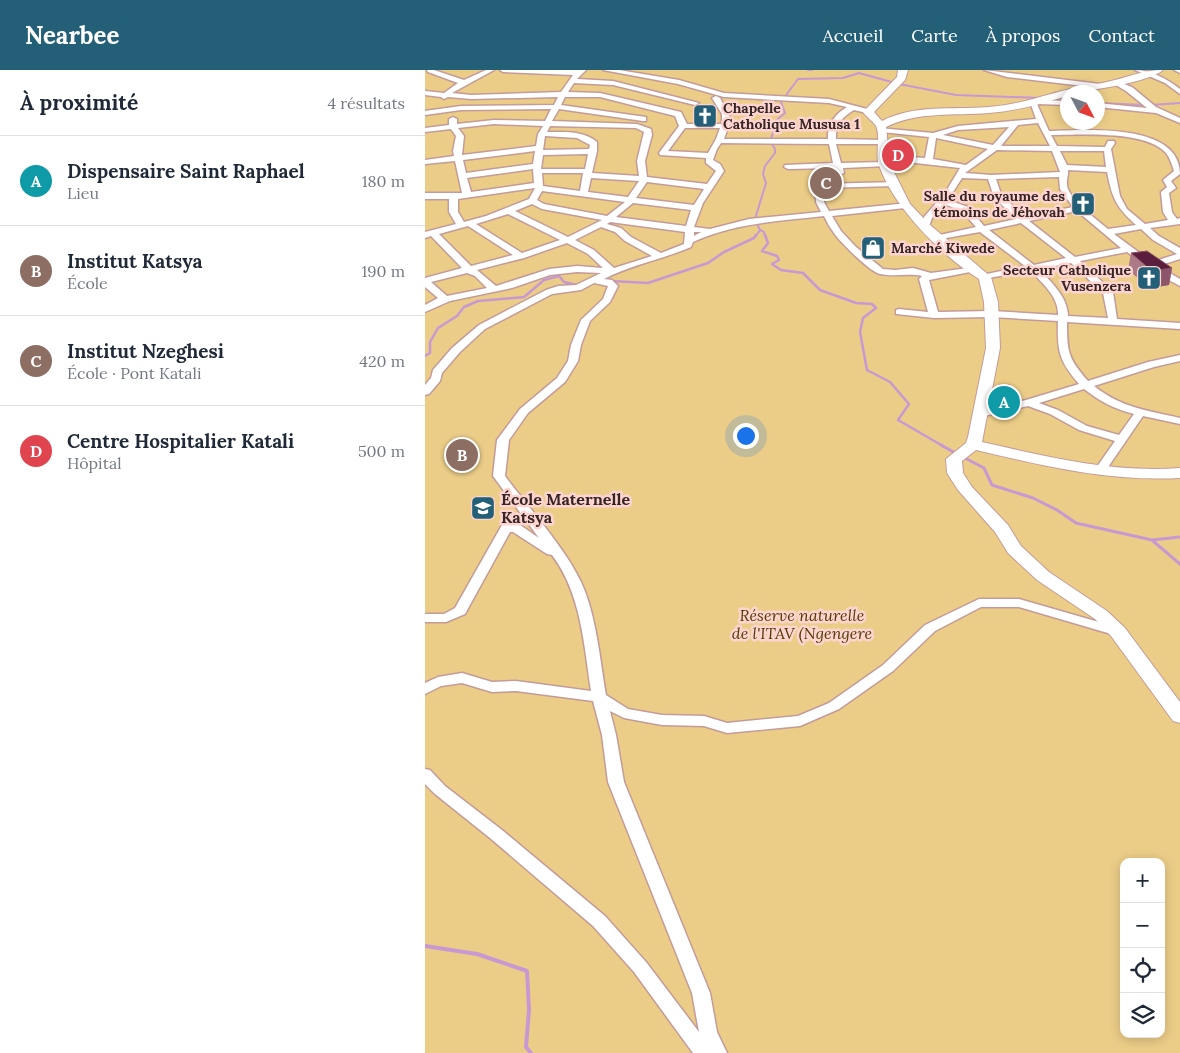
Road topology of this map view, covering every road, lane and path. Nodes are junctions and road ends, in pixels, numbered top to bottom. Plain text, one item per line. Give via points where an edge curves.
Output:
1 (491, 70) edge
2 (503, 70) edge
3 (607, 70) edge
4 (903, 70) edge
5 (1000, 70) edge
6 (1159, 70) edge
7 (580, 71) edge
8 (989, 71) edge
9 (429, 72) edge
10 (1143, 72) edge
11 (655, 77) junction
12 (534, 79) junction
13 (572, 81) junction
14 (465, 83) junction
15 (1116, 83) junction
16 (1093, 85) edge
17 (1105, 85) edge
18 (634, 88) junction
19 (1180, 92) edge
20 (425, 93) edge
21 (526, 94) junction
22 (563, 94) junction
23 (445, 95) junction
24 (508, 95) junction
25 (1060, 96) edge
26 (615, 98) junction
27 (709, 100) junction
28 (1041, 101) junction
29 (1060, 102) edge
30 (1105, 106) edge
31 (558, 107) junction
32 (853, 107) junction
33 (502, 108) junction
34 (454, 109) junction
35 (657, 109) junction
36 (437, 111) junction
37 (683, 111) junction
38 (1157, 111) junction
39 (868, 112) junction
40 (425, 113) edge
41 (643, 119) junction
42 (1179, 120) edge
43 (1041, 121) junction
44 (549, 123) junction
45 (1014, 124) junction
46 (453, 126) junction
47 (637, 126) junction
48 (683, 126) junction
49 (725, 126) junction
50 (425, 130) edge
51 (882, 132) junction
52 (1046, 133) junction
53 (1119, 133) junction
54 (542, 134) junction
55 (933, 135) junction
56 (719, 141) junction
57 (832, 142) junction
58 (995, 148) junction
59 (1056, 149) junction
60 (1107, 149) junction
61 (539, 150) junction
62 (593, 151) junction
63 (643, 152) junction
64 (663, 153) junction
65 (1170, 155) junction
66 (711, 156) junction
67 (1180, 156) edge
68 (458, 158) junction
69 (929, 160) junction
70 (883, 161) junction
71 (425, 162) edge
72 (966, 166) junction
73 (788, 167) dead end
74 (838, 167) junction
75 (538, 169) junction
76 (1112, 170) junction
77 (1064, 171) junction
78 (1179, 172) edge
79 (589, 173) junction
80 (959, 175) junction
81 (462, 176) junction
82 (991, 177) junction
83 (643, 179) junction
84 (895, 184) junction
85 (843, 186) junction
86 (539, 187) junction
87 (709, 187) junction
88 (1176, 188) edge
89 (583, 194) junction
90 (467, 195) junction
91 (425, 196) edge
92 (454, 197) junction
93 (531, 201) junction
94 (631, 202) junction
95 (942, 202) junction
96 (905, 205) junction
97 (695, 208) junction
98 (1080, 208) junction
99 (509, 211) junction
100 (825, 214) junction
101 (609, 220) junction
102 (1021, 220) junction
103 (1178, 222) edge
104 (466, 224) junction
105 (600, 224) junction
106 (1140, 226) junction
107 (925, 227) junction
108 (981, 228) junction
109 (689, 230) junction
110 (709, 230) junction
111 (1107, 232) junction
112 (429, 234) edge
113 (938, 238) junction
114 (567, 239) junction
115 (689, 241) junction
116 (1128, 249) junction
117 (1180, 252) edge
118 (521, 256) junction
119 (660, 256) junction
120 (1180, 256) edge
121 (1072, 259) junction
122 (1149, 266) junction
123 (1033, 268) junction
124 (467, 269) junction
125 (972, 269) junction
126 (612, 271) junction
127 (931, 276) junction
128 (985, 277) junction
129 (597, 279) junction
130 (425, 282) edge
131 (1180, 283) edge
132 (494, 289) junction
133 (440, 302) junction
134 (425, 308) edge
135 (899, 312) dead end
136 (992, 314) junction
137 (935, 315) junction
138 (1062, 318) junction
139 (1113, 322) junction
140 (1178, 324) edge
141 (1180, 358) edge
142 (1086, 385) junction
143 (425, 392) edge
144 (1029, 403) junction
145 (1140, 413) junction
146 (980, 414) junction
147 (1180, 421) edge
148 (1122, 440) junction
149 (963, 452) junction
150 (1100, 471) junction
151 (1180, 473) edge
152 (560, 557) junction
153 (425, 618) edge
154 (1118, 632) junction
155 (425, 689) edge
156 (599, 697) junction
157 (1180, 716) edge
158 (425, 774) edge
159 (704, 1053) edge
160 (718, 1053) edge

1 - 14 street
2 - 12 street
3 - 11 street
4 - 39 street via 902,78
5 - 8 street
6 - 10 street
7 - 12 street
7 - 13 street
8 - 16 street
9 - 14 street
10 - 15 street
10 - 19 street via 1167,82
11 - 18 street
11 - 27 street via 679,82
12 - 21 street
13 - 18 street via 605,82
13 - 22 street
14 - 23 street
15 - 17 street
15 - 38 street via 1129,88
18 - 26 street
18 - 27 street
20 - 23 street
21 - 22 street
21 - 24 street
22 - 26 street
22 - 31 street
23 - 24 street
23 - 36 street
24 - 33 street
25 - 28 street
26 - 35 street
27 - 32 street via 780,98 829,101
27 - 37 street
27 - 49 street via 726,114
28 - 29 street
28 - 43 street
28 - 51 street via 997,109 918,114 893,119
30 - 38 street
31 - 33 street
31 - 41 street
31 - 44 street
32 - 39 street
32 - 57 street via 833,122
33 - 34 street
34 - 36 street
34 - 46 street
35 - 37 street
35 - 41 street
36 - 40 street
37 - 48 street
38 - 42 street
39 - 51 street
41 - 47 street
43 - 45 street
43 - 52 street
44 - 46 street via 494,122
44 - 47 street
44 - 54 street
45 - 55 street via 958,128
45 - 58 street
46 - 50 street
46 - 68 street via 460,136
47 - 63 street via 648,131
48 - 49 street
48 - 64 street
49 - 56 street
51 - 55 street
51 - 57 street
51 - 70 street
52 - 53 street
52 - 59 street
53 - 60 street
53 - 65 street via 1153,142 1164,147
54 - 61 street
54 - 62 street via 587,138 594,144
55 - 58 street
55 - 69 street
56 - 57 street
56 - 66 street
57 - 74 street
58 - 59 street
58 - 72 street
59 - 60 street
59 - 77 street
60 - 76 street
61 - 62 street
61 - 68 street
61 - 75 street
62 - 79 street
63 - 64 street
63 - 83 street
64 - 66 street
65 - 67 street
65 - 78 street
66 - 87 street via 709,162 720,171
68 - 71 street
68 - 81 street
69 - 70 street
69 - 72 street
70 - 74 street
70 - 84 street
72 - 80 street
73 - 74 street
74 - 85 street
75 - 79 street
75 - 81 street
75 - 86 street
76 - 77 street
76 - 106 street via 1116,196
77 - 82 street
77 - 98 street via 1064,188
78 - 88 street via 1167,180
79 - 83 street
79 - 89 street
80 - 82 street
80 - 95 street
81 - 90 street
82 - 102 street via 997,195
83 - 87 street
83 - 94 street
84 - 85 street
84 - 96 street
85 - 100 street via 819,186
86 - 89 street
86 - 90 street
86 - 93 street
87 - 97 street
88 - 103 street via 1165,192 1166,210 1170,218
89 - 94 street
90 - 92 street
91 - 92 street
92 - 104 street via 452,213
93 - 99 street
93 - 101 street
94 - 97 street
94 - 101 street
95 - 107 street via 928,217
95 - 108 street via 960,205
96 - 100 street
96 - 107 street
97 - 109 street
98 - 102 street
98 - 111 street
99 - 104 street
99 - 114 street
100 - 110 street via 756,220
100 - 127 street via 853,249 881,270 895,273 913,270
101 - 105 street
101 - 109 street
102 - 108 street
102 - 121 street
103 - 106 street
104 - 112 street
104 - 118 street
105 - 114 street
105 - 119 street via 618,230
106 - 111 street
106 - 117 street via 1163,244
107 - 113 street
108 - 113 street
108 - 123 street
109 - 110 street
109 - 115 street
110 - 115 street
111 - 116 street
112 - 124 street
113 - 125 street
114 - 118 street
114 - 126 street via 591,252
115 - 119 street
116 - 121 street
116 - 122 street
118 - 124 street
119 - 126 street
120 - 122 street
121 - 123 street
121 - 139 street via 1109,292
122 - 131 street
123 - 128 street
123 - 138 street via 1063,306
124 - 130 street
124 - 132 street via 478,274
125 - 127 street
125 - 128 street
126 - 129 street
126 - 132 street via 562,270
127 - 137 street via 925,279
128 - 136 street
129 - 143 street via 578,288 549,292 482,327 455,350
129 - 152 street via 609,282 613,286 612,291 586,320 573,361 561,380 524,411 503,440 499,476
130 - 133 street via 443,297
132 - 133 street
133 - 134 street
135 - 137 street
136 - 137 street
136 - 138 street
136 - 146 street via 993,348
138 - 139 street
138 - 142 street via 1064,354 1069,366
139 - 140 street
141 - 142 street
142 - 144 street
142 - 145 street via 1105,400
144 - 146 street
144 - 148 street via 1083,428
145 - 147 street
145 - 148 street
146 - 149 street
148 - 150 street
149 - 150 street
149 - 154 street via 953,465 955,473 966,490 1002,529 1014,549 1043,576 1101,615
150 - 151 street via 1137,475
152 - 153 street via 516,528 506,528 460,611 446,618
152 - 156 street via 575,582 583,607
154 - 156 street via 1019,603 979,603 930,628 888,668 834,706 800,721 769,725 727,728 704,721 663,720 625,713
154 - 157 street
155 - 156 street via 438,682 462,678 492,687 516,686
156 - 160 street via 616,782 701,993 709,1033
158 - 159 street via 440,790 599,921 640,966

